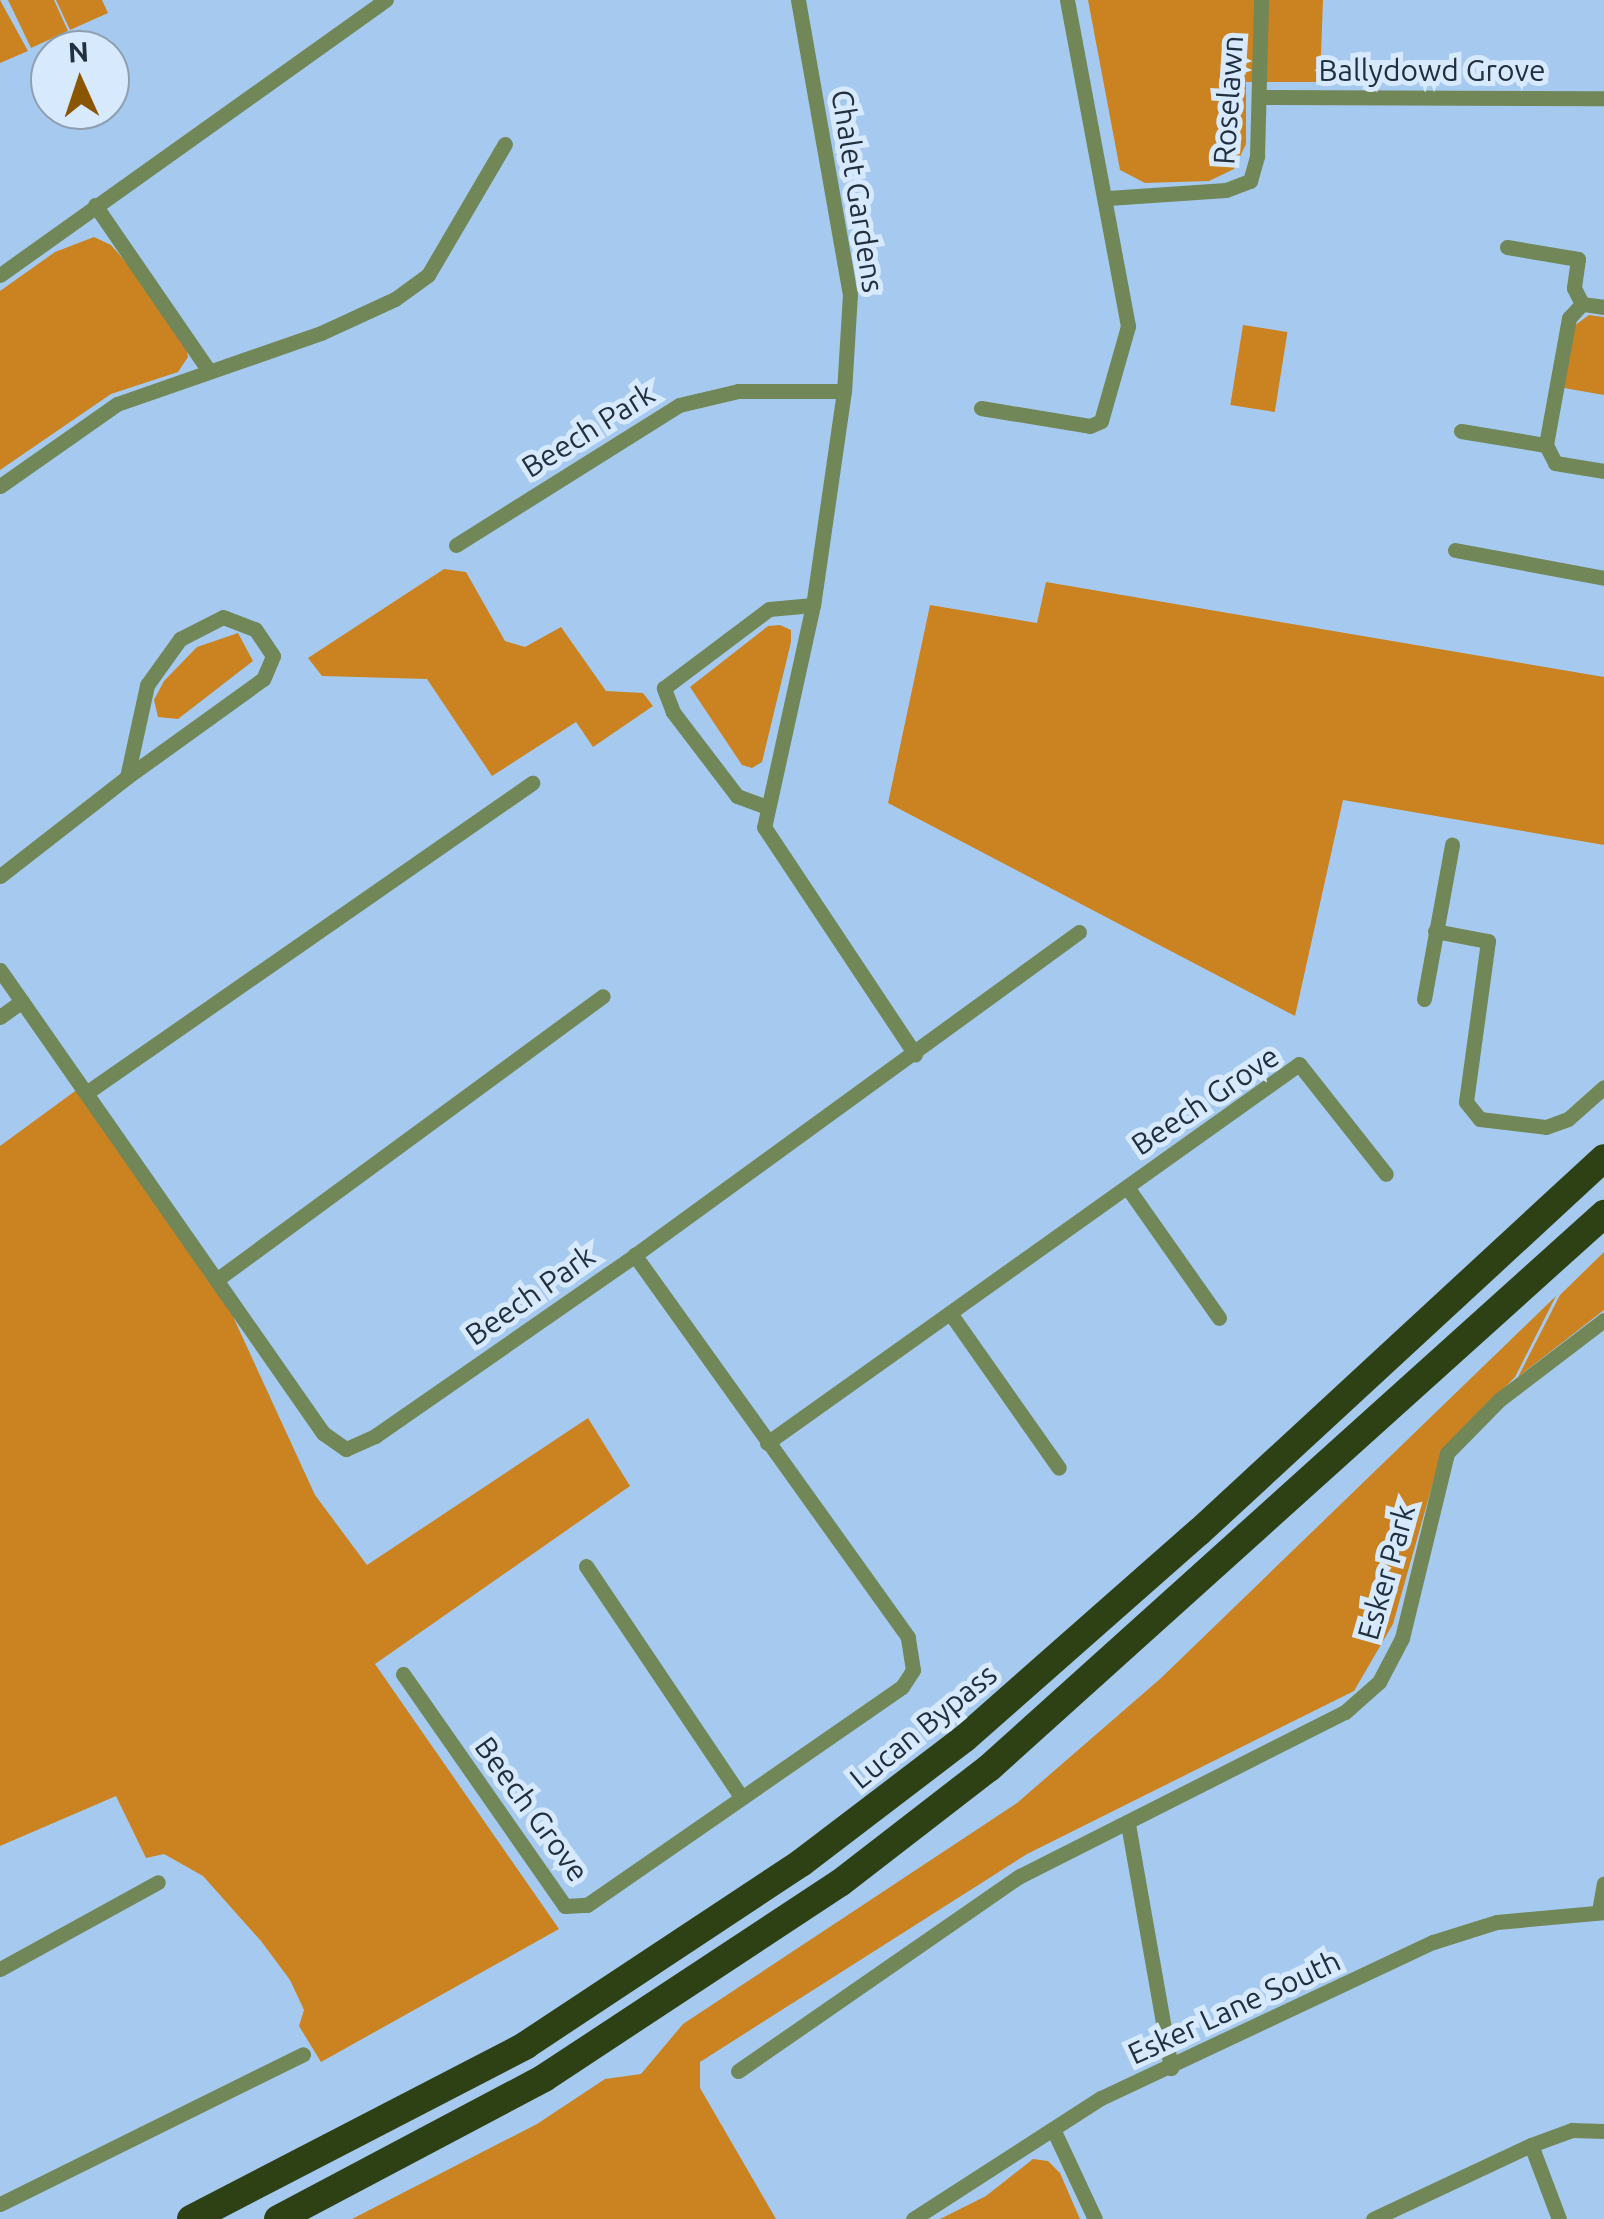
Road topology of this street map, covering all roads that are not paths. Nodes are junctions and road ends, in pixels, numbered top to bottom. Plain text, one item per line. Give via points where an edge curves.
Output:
1 (386, 0) edge
2 (798, 0) edge
3 (1067, 0) edge
4 (1261, 0) edge
5 (1260, 97) junction
6 (1604, 98) edge
7 (505, 144) dead end
8 (1108, 198) junction
9 (95, 205) junction
10 (1507, 247) dead end
11 (0, 275) edge
12 (1582, 304) junction
13 (1604, 307) edge
14 (209, 371) junction
15 (844, 390) junction
16 (981, 408) dead end
17 (1460, 432) dead end
18 (1546, 445) junction
19 (1604, 471) edge
20 (0, 486) edge
21 (456, 545) dead end
22 (1455, 550) dead end
23 (1604, 578) edge
24 (813, 605) junction
25 (127, 777) junction
26 (532, 782) dead end
27 (767, 807) junction
28 (1452, 846) dead end
29 (0, 876) edge
30 (1435, 931) junction
31 (1079, 932) dead end
32 (0, 970) edge
33 (603, 996) dead end
34 (1424, 999) dead end
35 (22, 1001) junction
36 (0, 1016) edge
37 (916, 1054) junction
38 (1604, 1087) edge
39 (88, 1091) junction
40 (1604, 1158) edge
41 (1386, 1174) dead end
42 (1127, 1187) junction
43 (1604, 1214) edge
44 (635, 1255) junction
45 (219, 1278) junction
46 (950, 1314) junction
47 (1219, 1318) dead end
48 (1604, 1320) edge
49 (767, 1443) junction
50 (1058, 1468) dead end
51 (586, 1566) dead end
52 (403, 1674) dead end
53 (742, 1797) junction
54 (1128, 1824) junction
55 (158, 1882) dead end
56 (1604, 1883) edge
57 (1601, 1912) edge
58 (0, 1969) edge
59 (303, 2054) dead end
60 (1171, 2068) junction
61 (738, 2071) dead end
62 (1053, 2129) junction
63 (1604, 2131) edge
64 (1530, 2145) junction
65 (0, 2204) edge
66 (191, 2219) edge
67 (278, 2219) edge
68 (913, 2219) edge
69 (1095, 2219) edge
70 (1374, 2219) edge
71 (1559, 2219) edge

1 - 9 street
2 - 15 street, Chalet Gardens via 850,294
3 - 8 street
4 - 5 street, Roselawn
5 - 6 street, Ballydowd Grove
5 - 8 street, Roselawn via 1250,181 1226,190
7 - 14 street via 428,275 395,299 321,333
8 - 16 street via 1128,326 1102,421 1090,426
9 - 11 street
9 - 14 street
10 - 12 street via 1578,258 1574,288
12 - 13 street
12 - 18 street via 1569,318
14 - 20 street via 117,404
15 - 21 street, Beech Park via 738,391 679,405
15 - 24 street
17 - 18 street
18 - 19 street via 1554,464
22 - 23 street
24 - 27 street
24 - 27 street via 769,609 664,688 673,712 736,796
25 - 25 street via 148,685 180,640 222,617 255,629 273,656 263,679
25 - 29 street
26 - 39 street
27 - 37 street via 769,842
28 - 30 street
30 - 34 street
30 - 38 street via 1488,941 1466,1102 1480,1118 1546,1126 1568,1119
31 - 37 street, Beech Park
32 - 35 street, Beech Park
33 - 45 street
35 - 36 street
35 - 39 street, Beech Park
37 - 44 street, Beech Park
39 - 45 street, Beech Park
40 - 66 highway, Lucan Bypass via 1170,1558 965,1738 816,1852 526,2046
41 - 42 street, Beech Grove via 1299,1064
42 - 46 street, Beech Grove
42 - 47 street, Beech Grove
43 - 67 highway via 1004,1756 840,1883 544,2078
44 - 45 street, Beech Park via 375,1436 346,1449 324,1433
44 - 49 street, Beech Grove
46 - 49 street, Beech Grove
46 - 50 street
48 - 54 street, Esker Park via 1499,1400 1446,1453 1402,1638 1379,1682 1345,1712
49 - 53 street, Beech Grove via 908,1637 913,1670 902,1687
51 - 53 street
52 - 53 street, Beech Grove via 565,1906 587,1905
54 - 60 street
54 - 61 street, Esker Park via 1020,1876
55 - 58 street
56 - 57 street
57 - 60 street, Esker Lane South via 1497,1922 1433,1942
59 - 65 street
60 - 62 street, Esker Lane South via 1101,2098
62 - 68 street, Esker Lane South
62 - 69 street
63 - 64 street via 1572,2130
64 - 70 street
64 - 71 street

